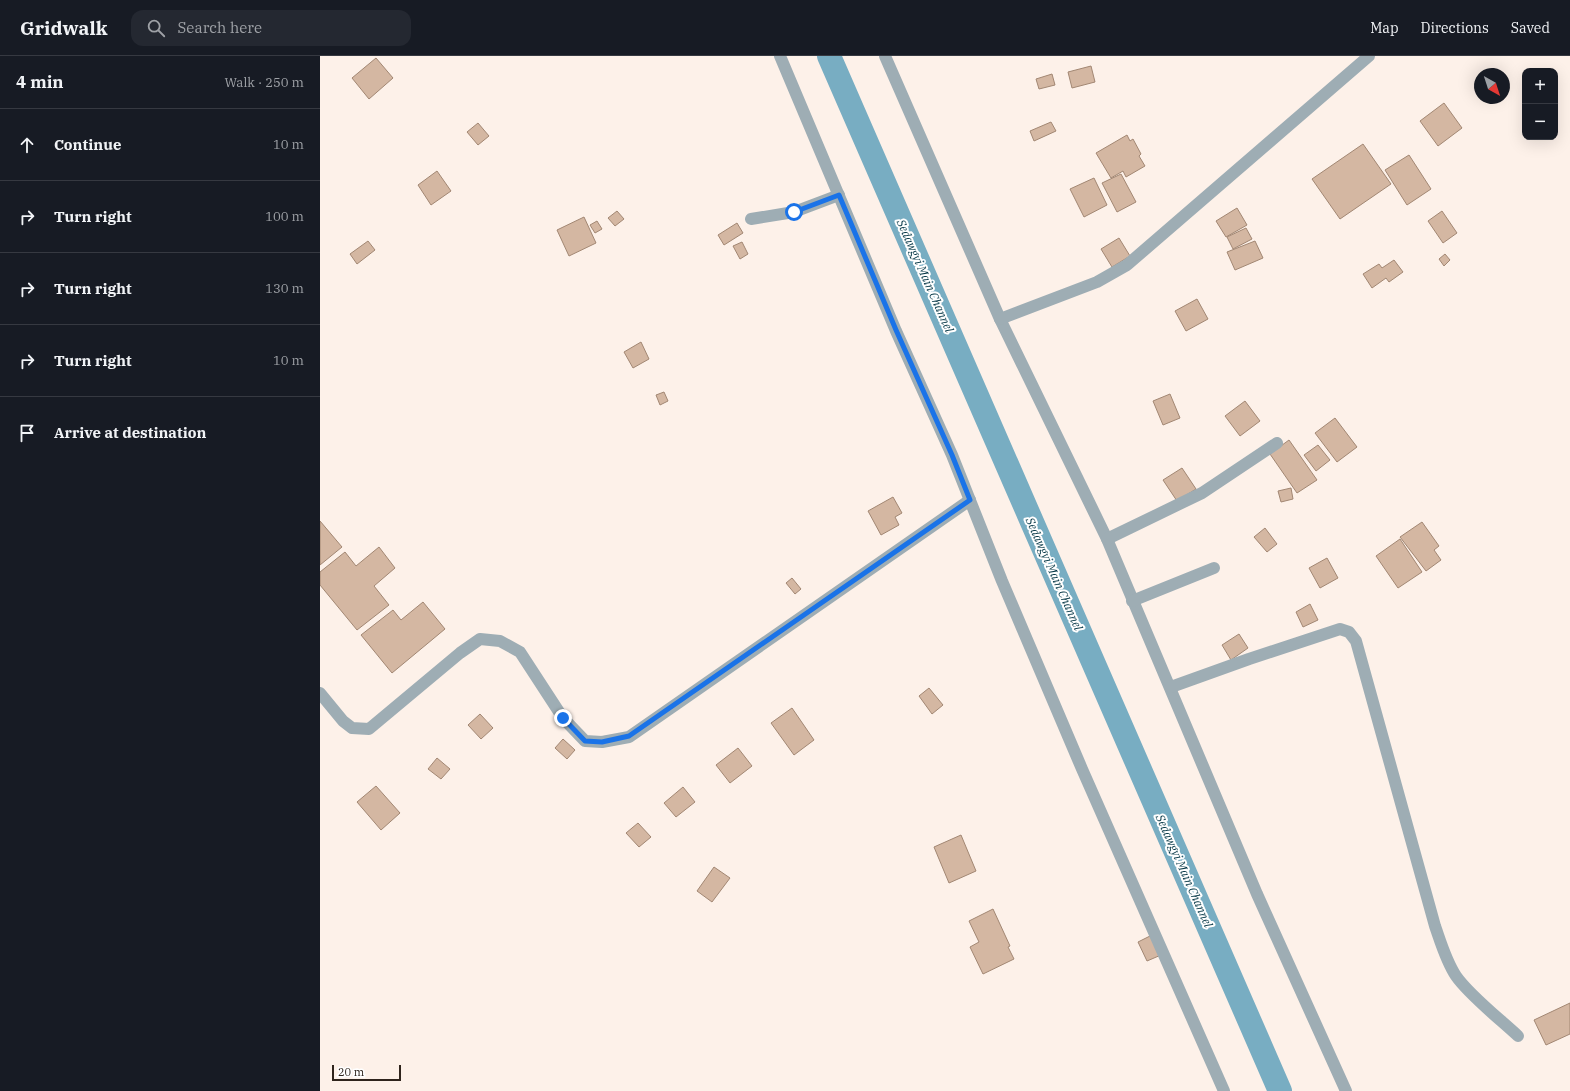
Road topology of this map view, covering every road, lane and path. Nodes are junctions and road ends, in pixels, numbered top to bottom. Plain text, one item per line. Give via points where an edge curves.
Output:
1 (780, 56) edge
2 (885, 56) edge
3 (1370, 56) edge
4 (839, 195) junction
5 (751, 219) dead end
6 (1000, 319) junction
7 (1277, 443) dead end
8 (970, 500) junction
9 (1108, 540) junction
10 (1214, 568) dead end
11 (1132, 600) junction
12 (1171, 687) junction
13 (320, 693) edge
14 (1518, 1036) dead end
15 (1224, 1091) edge
16 (1346, 1091) edge

1 - 4 street
2 - 6 street
3 - 6 street via 1128,265 1097,282
4 - 5 street via 794,212
4 - 8 street
6 - 9 street
7 - 9 street via 1202,493
8 - 13 street via 629,736 602,742 585,741 563,718 520,652 500,640 480,640 460,653 369,729 352,728
8 - 15 street via 1082,769
9 - 11 street
10 - 11 street
11 - 12 street
12 - 14 street via 1249,658 1340,629 1349,632 1356,641 1435,926 1449,964 1466,988
12 - 16 street via 1258,894

